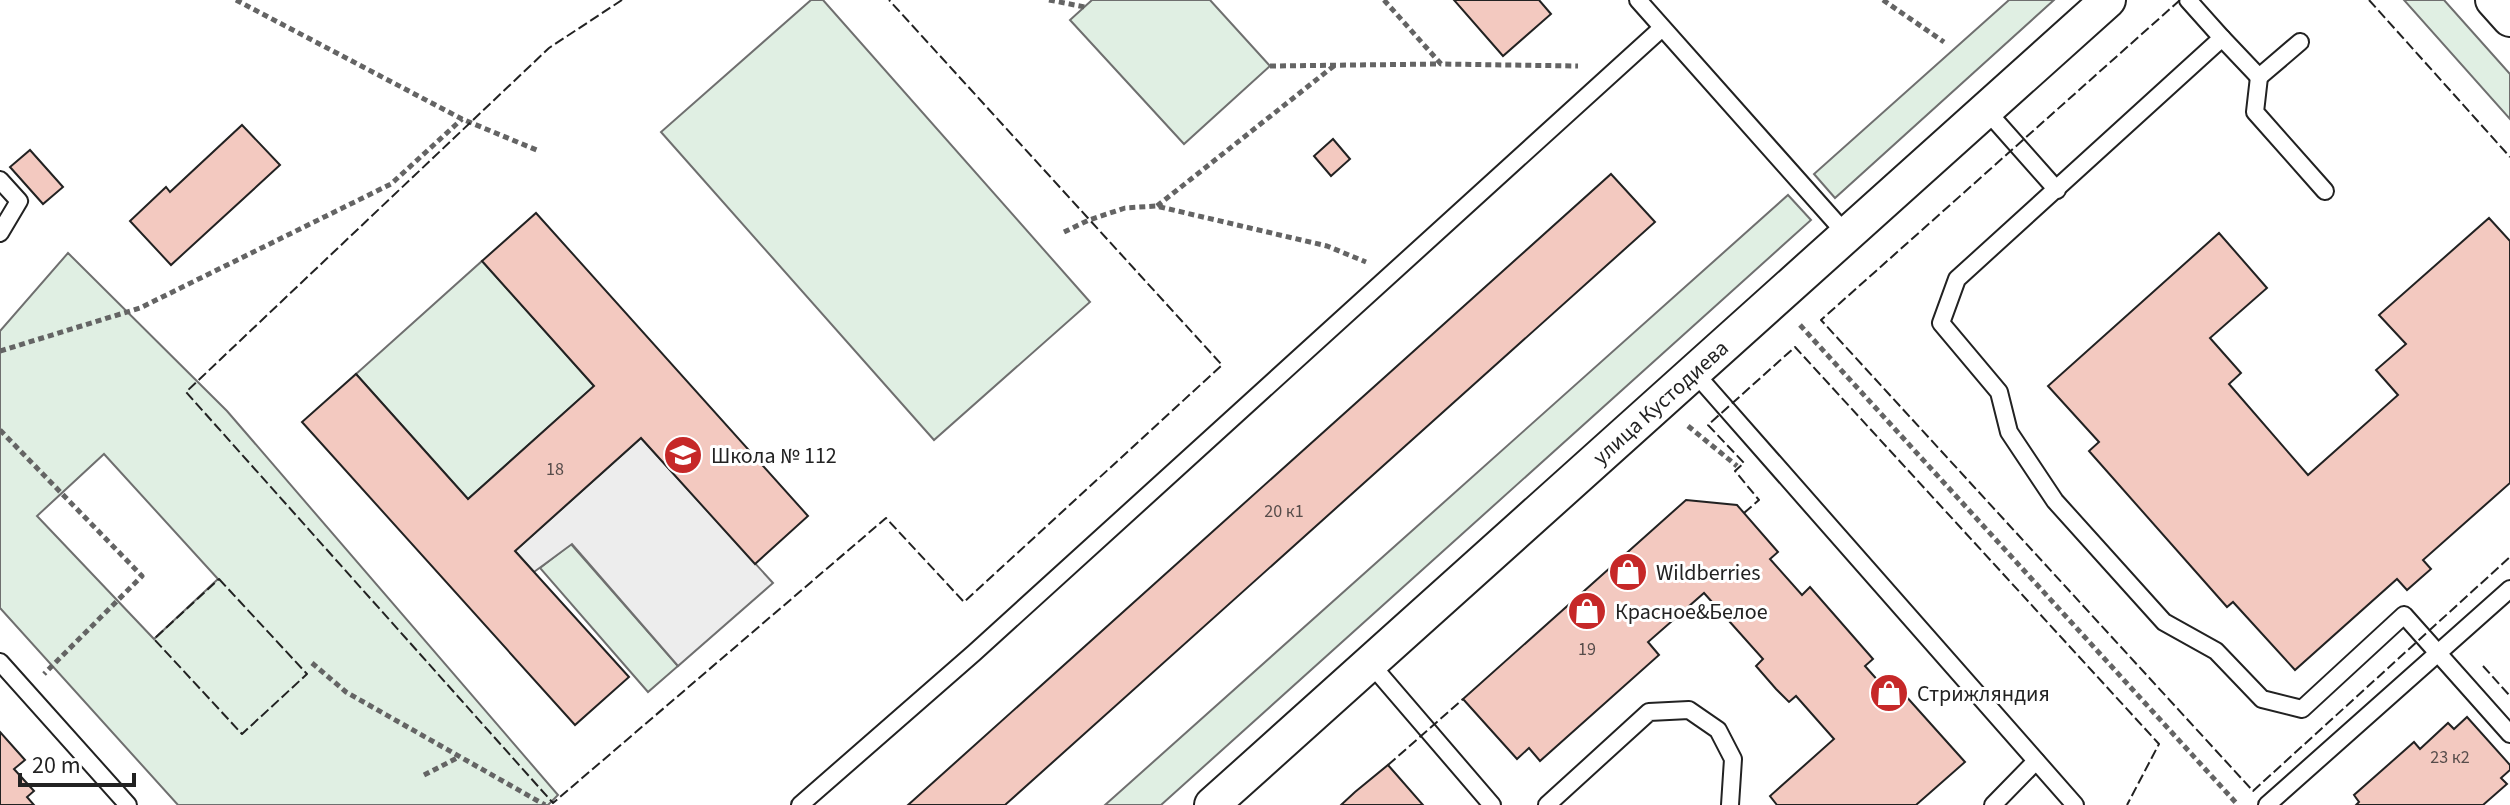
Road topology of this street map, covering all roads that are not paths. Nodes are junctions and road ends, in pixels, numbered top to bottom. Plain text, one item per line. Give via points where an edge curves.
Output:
1 (1638, 0) edge
2 (2108, 0) edge
3 (2188, 0) edge
4 (2493, 0) edge
5 (2510, 19) edge
6 (1662, 28) junction
7 (2222, 38) junction
8 (2300, 42) dead end
9 (2259, 77) junction
10 (1986, 110) junction
11 (0, 180) edge
12 (2057, 190) junction
13 (2325, 191) dead end
14 (0, 233) edge
15 (1847, 235) junction
16 (1694, 372) junction
17 (2510, 589) edge
18 (2437, 653) junction
19 (0, 662) edge
20 (1370, 663) junction
21 (2510, 734) edge
22 (2036, 761) junction
23 (128, 805) edge
24 (800, 805) edge
25 (1212, 805) edge
26 (1492, 805) edge
27 (1547, 805) edge
28 (1730, 805) edge
29 (1993, 805) edge
30 (2075, 805) edge
31 (2267, 805) edge

1 - 6 lane
2 - 10 street, улица Кустодиева
3 - 7 lane
4 - 5 street
6 - 15 lane
6 - 24 lane
7 - 9 lane
7 - 12 lane
8 - 9 lane
9 - 13 lane via 2255,112
10 - 12 lane
10 - 15 street, улица Кустодиева
11 - 14 lane via 19,201
12 - 18 lane via 1957,279 1941,323 1999,392 2009,432 2055,501 2164,622 2216,651 2262,699 2302,709 2404,615
15 - 16 street, улица Кустодиева
16 - 20 street, улица Кустодиева
16 - 22 lane
17 - 18 lane
18 - 21 lane
18 - 31 lane
19 - 23 lane
20 - 25 street, улица Кустодиева
20 - 26 lane
22 - 29 lane
22 - 30 lane
27 - 28 lane via 1649,712 1689,710 1718,730 1733,759

